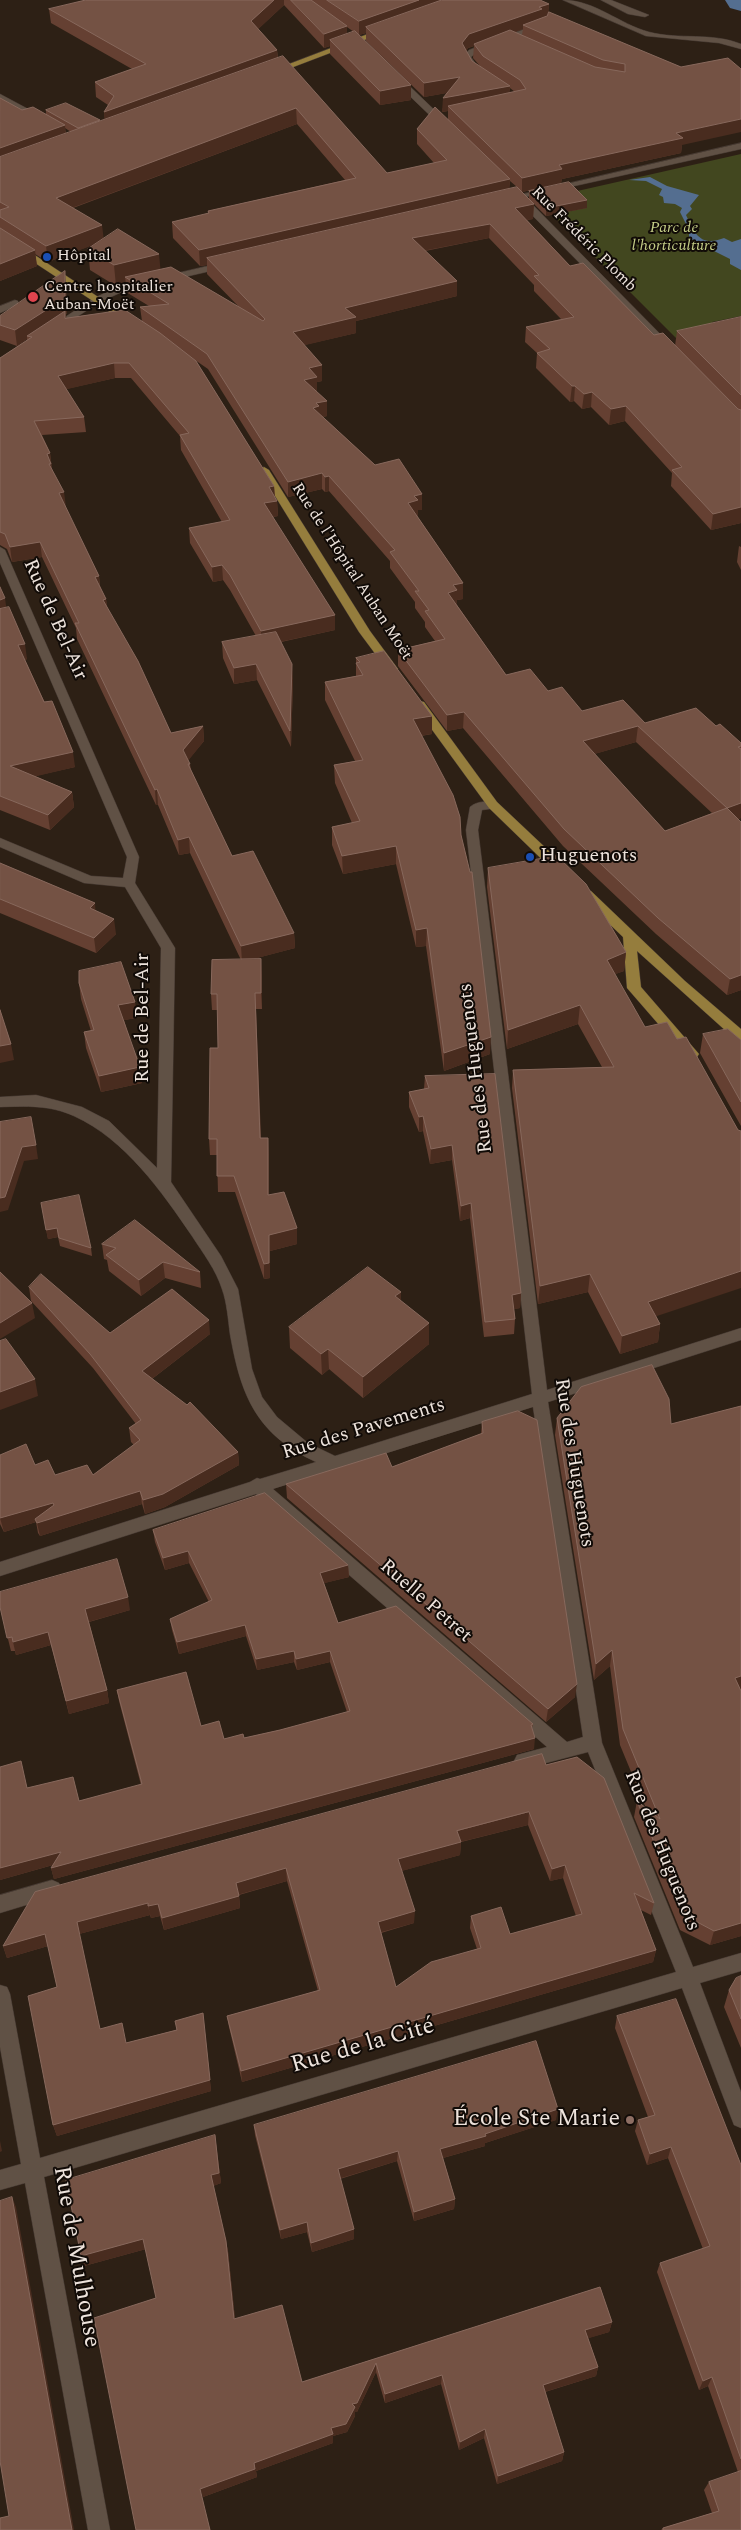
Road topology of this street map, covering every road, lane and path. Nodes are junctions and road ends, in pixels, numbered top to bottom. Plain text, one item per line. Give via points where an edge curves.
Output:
1 (567, 0) edge
2 (605, 0) edge
3 (645, 15) dead end
4 (543, 26) edge
5 (395, 27) edge
6 (350, 35) edge
7 (509, 38) junction
8 (518, 42) edge
9 (361, 44) junction
10 (741, 47) edge
11 (391, 73) edge
12 (265, 74) edge
13 (480, 74) edge
14 (0, 97) edge
15 (448, 117) edge
16 (438, 118) junction
17 (52, 126) edge
18 (452, 132) edge
19 (741, 146) edge
20 (515, 193) junction
21 (501, 200) edge
22 (0, 236) edge
23 (238, 262) edge
24 (96, 300) junction
25 (15, 303) edge
26 (0, 310) edge
27 (144, 330) edge
28 (40, 336) edge
29 (678, 357) edge
30 (256, 457) edge
31 (0, 550) edge
32 (402, 682) edge
33 (413, 697) edge
34 (493, 805) junction
35 (0, 842) edge
36 (129, 883) junction
37 (628, 935) junction
38 (741, 1037) edge
39 (700, 1069) edge
40 (0, 1102) edge
41 (164, 1183) junction
42 (741, 1334) edge
43 (540, 1399) junction
44 (333, 1462) junction
45 (257, 1485) junction
46 (0, 1569) edge
47 (593, 1743) junction
48 (564, 1750) junction
49 (507, 1766) edge
50 (67, 1885) edge
51 (0, 1904) edge
52 (741, 1962) edge
53 (688, 1978) junction
54 (0, 1994) edge
55 (741, 2118) edge
56 (32, 2171) junction
57 (0, 2180) edge
58 (99, 2530) edge

1 - 10 street via 642,32 674,38 718,40
2 - 3 street
4 - 7 street
5 - 9 main road
6 - 9 street
7 - 8 street
7 - 13 street via 467,57
9 - 12 main road
11 - 16 street
14 - 17 street
15 - 16 street
16 - 18 street
19 - 20 street
20 - 21 street
20 - 29 street, Rue Frédéric Plomb
22 - 24 main road
23 - 24 street via 121,289
24 - 27 main road
24 - 28 street
25 - 26 street
30 - 32 main road, Rue de l'Hôpital Auban Moët via 365,632
31 - 36 street, Rue de Bel-Air via 23,615 133,857
33 - 34 main road
34 - 37 main road
34 - 43 street, Rue des Huguenots via 476,807 472,830
35 - 36 street via 90,880
36 - 41 street, Rue de Bel-Air via 168,948
37 - 38 main road
37 - 39 main road via 634,988 691,1053
40 - 41 street via 36,1100 77,1111 104,1125
41 - 44 street via 216,1260 230,1289 244,1369 255,1400 271,1422 302,1448
42 - 43 street, Rue des Pavements
43 - 44 street, Rue des Pavements
43 - 47 street, Rue des Huguenots
44 - 45 street, Rue des Pavements
45 - 46 street, Rue des Pavements
45 - 48 street, Ruelle Petret
47 - 48 street
47 - 53 street, Rue des Huguenots
48 - 49 street
50 - 51 street
52 - 53 street, Rue de la Cité
53 - 55 street, Rue des Huguenots
53 - 56 street, Rue de la Cité
54 - 56 street, Rue de Mulhouse
56 - 57 street, Rue de la Cité
56 - 58 street, Rue de Mulhouse

